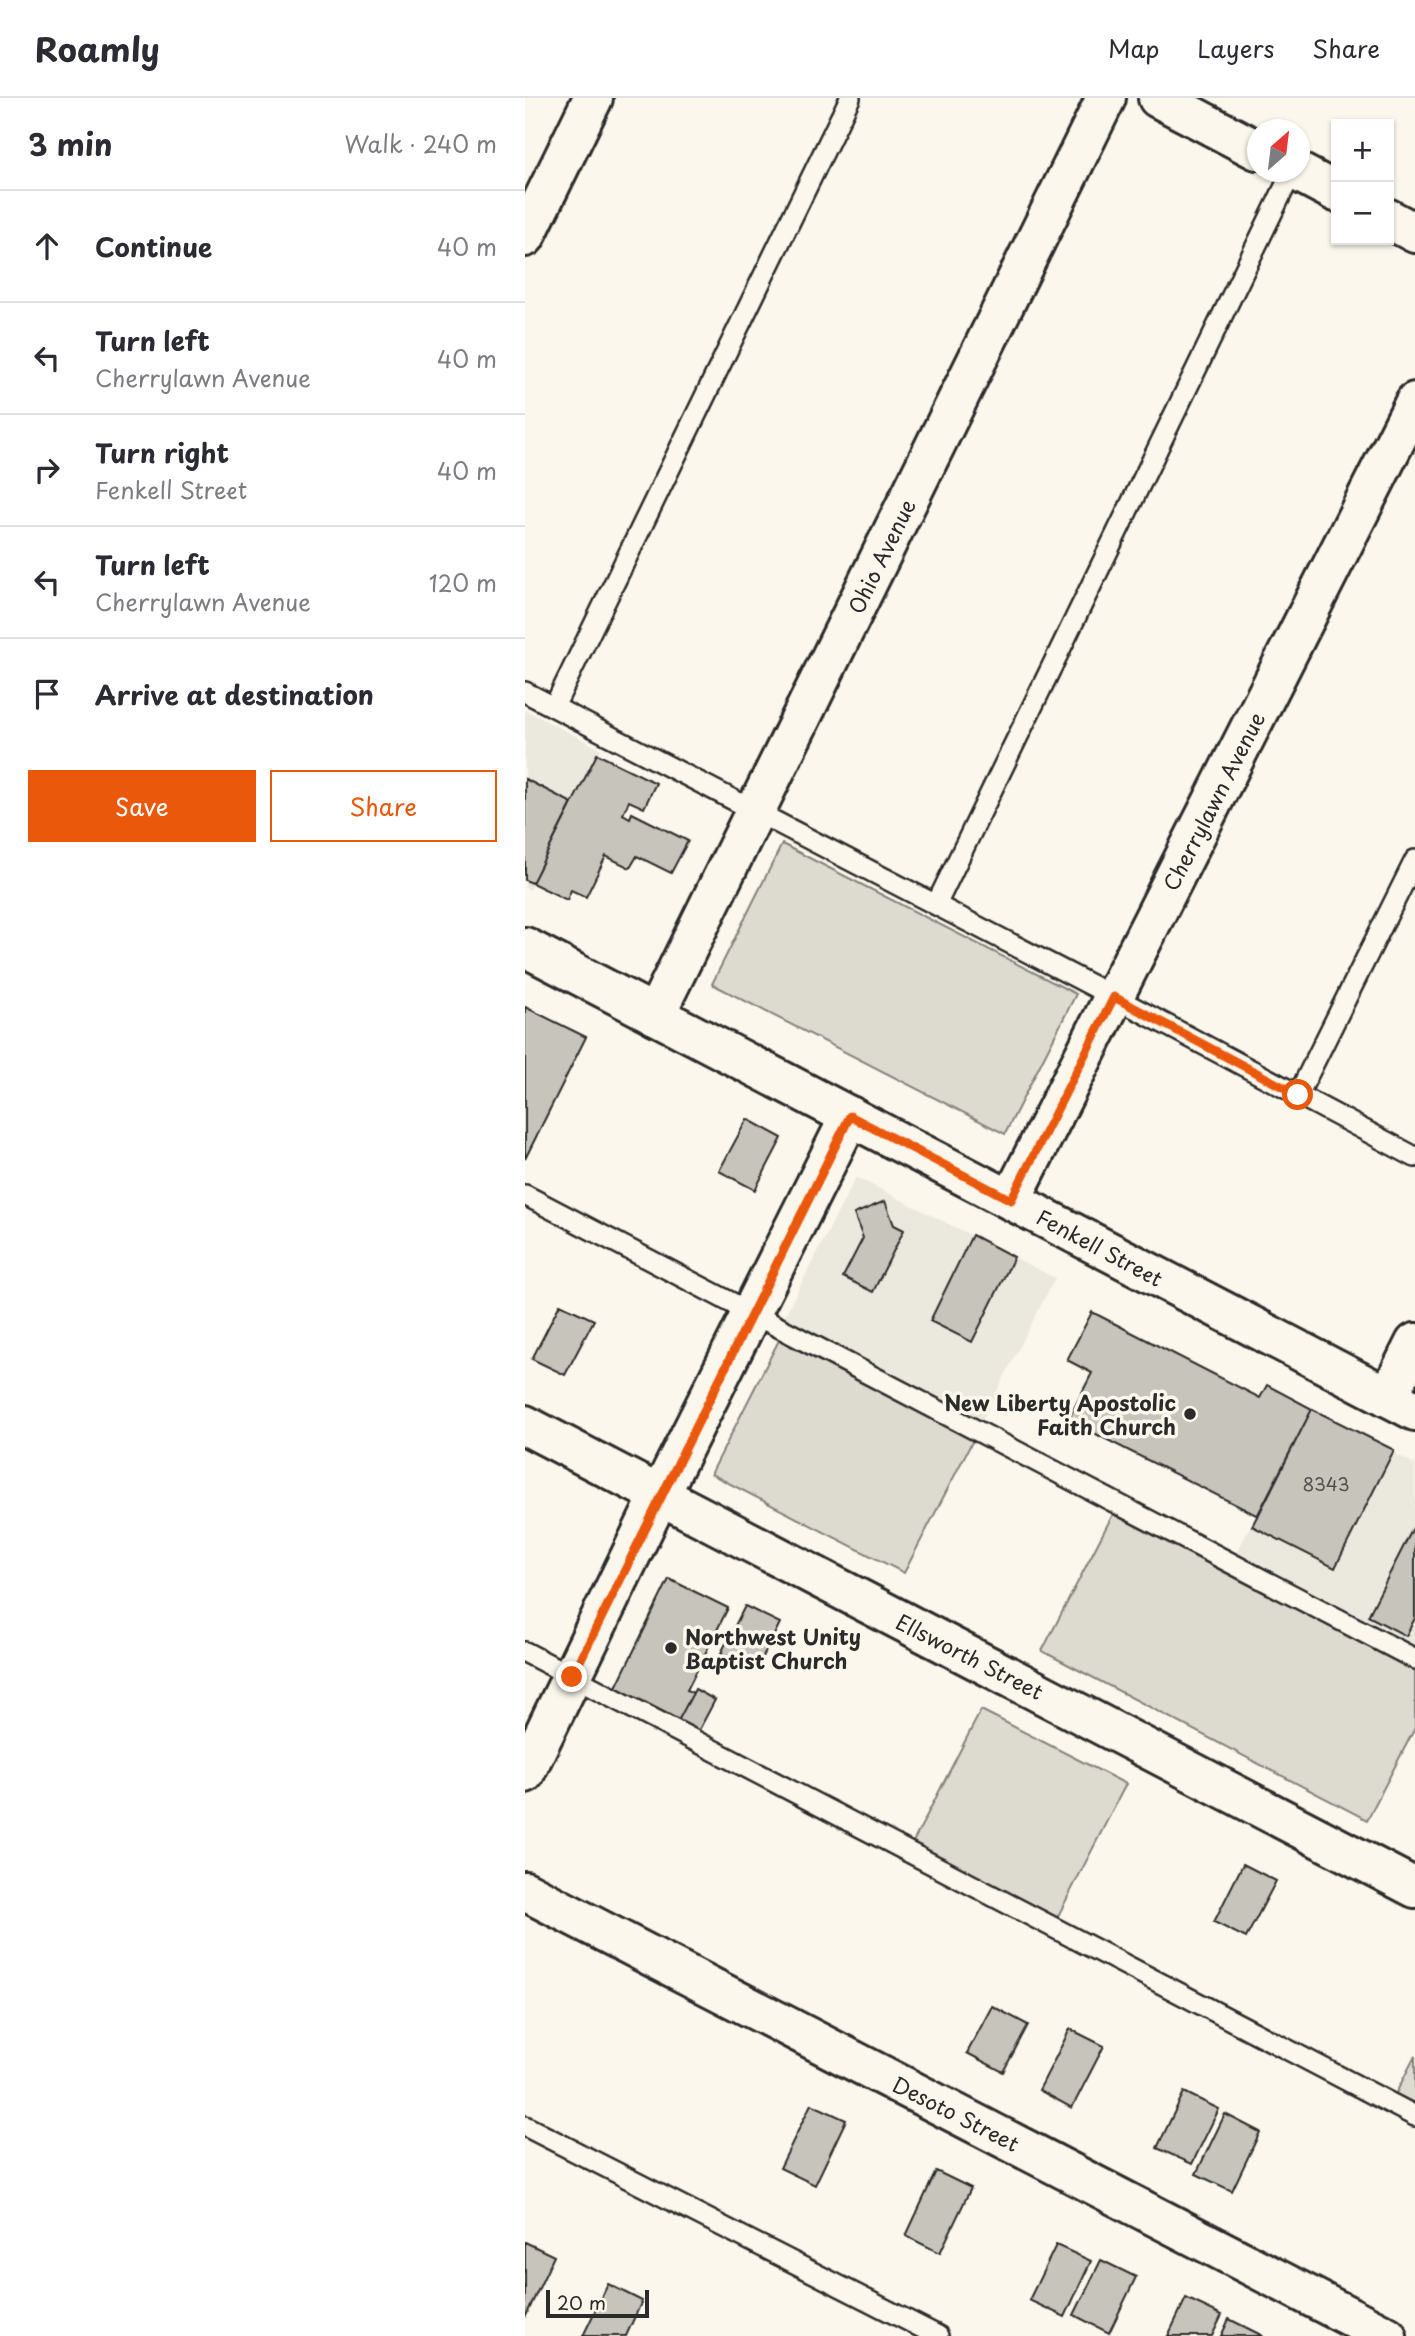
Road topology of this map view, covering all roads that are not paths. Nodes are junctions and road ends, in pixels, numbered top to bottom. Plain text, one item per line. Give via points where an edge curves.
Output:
1 (593, 98) edge
2 (849, 98) edge
3 (1106, 98) edge
4 (1158, 98) edge
5 (1247, 144) edge
6 (1310, 178) edge
7 (1287, 182) edge
8 (1331, 189) edge
9 (1394, 222) edge
10 (1415, 233) edge
11 (525, 237) edge
12 (1415, 402) edge
13 (525, 692) edge
14 (554, 707) junction
15 (755, 812) junction
16 (1415, 860) edge
17 (936, 905) junction
18 (525, 947) edge
19 (1114, 997) junction
20 (655, 1015) junction
21 (1298, 1095) junction
22 (850, 1116) junction
23 (1415, 1157) edge
24 (525, 1195) edge
25 (1011, 1200) junction
26 (751, 1314) junction
27 (1415, 1343) edge
28 (1402, 1404) edge
29 (525, 1425) edge
30 (660, 1495) junction
31 (525, 1652) edge
32 (1415, 1659) edge
33 (572, 1677) junction
34 (525, 1773) edge
35 (1415, 1888) edge
36 (525, 1891) edge
37 (1415, 2116) edge
38 (525, 2126) edge
39 (938, 2336) edge
40 (1387, 2336) edge

1 - 11 street
2 - 14 lane
3 - 15 street, Ohio Avenue
4 - 5 street
6 - 8 street
7 - 17 lane
9 - 10 street
12 - 19 street, Cherrylawn Avenue
13 - 14 lane
14 - 15 lane
15 - 17 lane
15 - 20 street, Ohio Avenue
16 - 21 lane
17 - 19 lane
18 - 20 street, Fenkell Street
19 - 21 lane
19 - 25 street, Cherrylawn Avenue
20 - 22 street, Fenkell Street
21 - 23 lane
22 - 25 street, Fenkell Street
22 - 26 street
24 - 26 lane
25 - 28 street, Fenkell Street
26 - 30 street
26 - 32 lane
27 - 28 street
29 - 30 street, Ellsworth Street
30 - 33 street
30 - 35 street, Ellsworth Street
31 - 33 lane
33 - 34 street
33 - 37 lane
36 - 40 street, Desoto Street
38 - 39 lane

